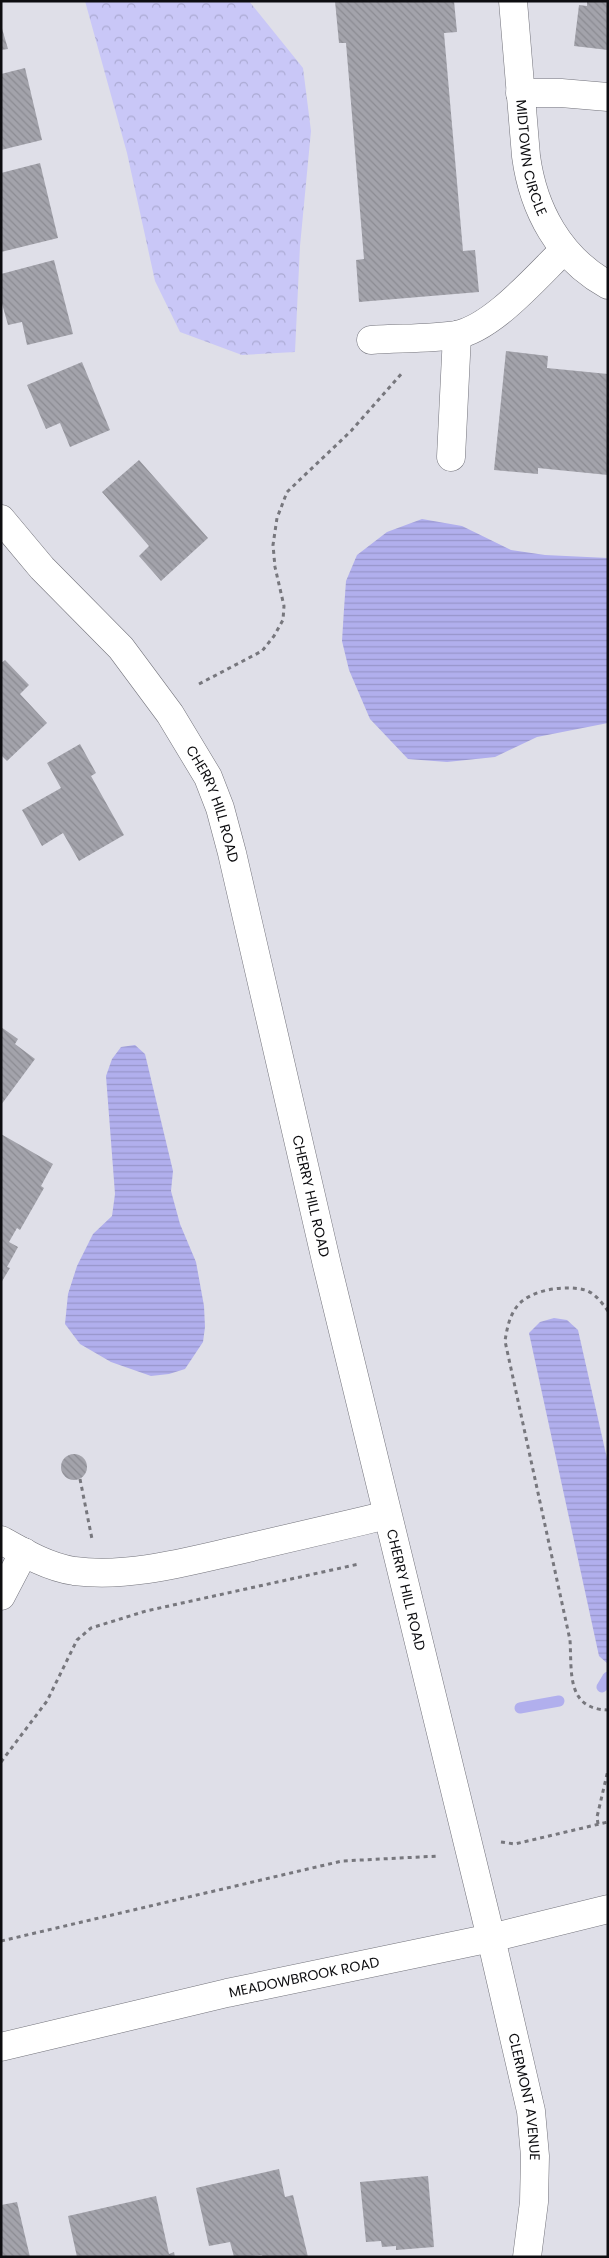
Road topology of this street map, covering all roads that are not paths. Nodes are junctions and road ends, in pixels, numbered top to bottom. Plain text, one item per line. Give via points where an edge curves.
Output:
1 (513, 1) edge
2 (520, 92) junction
3 (608, 97) edge
4 (564, 250) junction
5 (603, 272) edge
6 (457, 334) junction
7 (371, 340) dead end
8 (451, 457) dead end
9 (1, 519) edge
10 (387, 1515) junction
11 (12, 1546) edge
12 (1, 1596) edge
13 (608, 1909) edge
14 (491, 1938) junction
15 (1, 2047) edge
16 (527, 2257) edge

1 - 2 street, MIDTOWN CIRCLE
2 - 3 street
2 - 4 street, MIDTOWN CIRCLE via 529,176 536,201
4 - 5 street, MIDTOWN CIRCLE
4 - 6 street via 491,320
6 - 7 street
6 - 8 street
9 - 10 street, CHERRY HILL ROAD via 42,568 121,648 170,714 208,777 232,853
10 - 11 street via 186,1562 127,1572 73,1571 46,1563
10 - 14 street, CHERRY HILL ROAD
11 - 12 street
13 - 14 street, MEADOWBROOK ROAD
14 - 15 street, MEADOWBROOK ROAD via 227,1993
14 - 16 street, CLERMONT AVENUE via 531,2111 535,2156 534,2202

